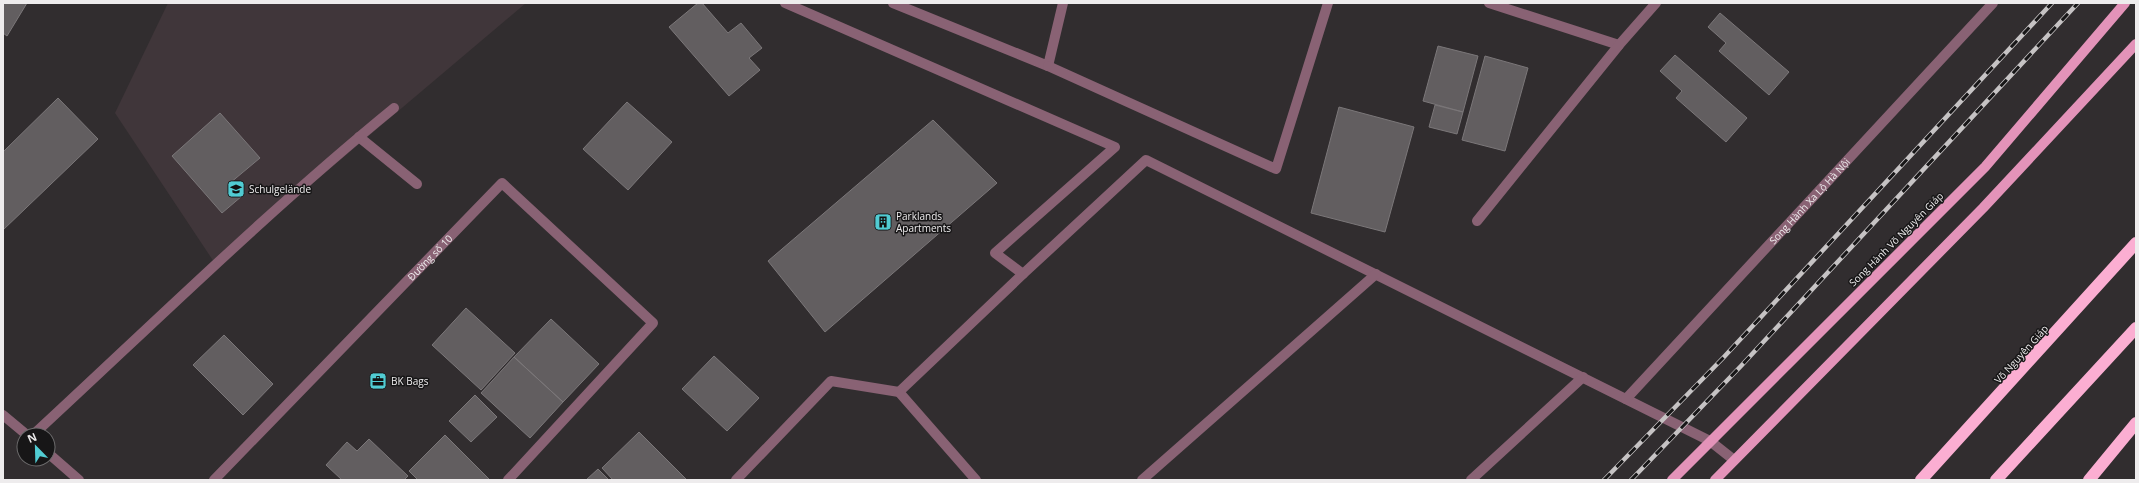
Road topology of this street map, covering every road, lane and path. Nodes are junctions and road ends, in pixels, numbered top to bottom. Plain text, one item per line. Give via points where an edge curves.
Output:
1 (785, 3) edge
2 (893, 3) edge
3 (1063, 3) edge
4 (1328, 3) edge
5 (1489, 3) edge
6 (1656, 3) edge
7 (1994, 3) edge
8 (2125, 3) edge
9 (2136, 44) edge
10 (1619, 45) junction
11 (1048, 66) junction
12 (394, 108) dead end
13 (359, 137) junction
14 (417, 184) dead end
15 (1477, 222) dead end
16 (2136, 243) edge
17 (1023, 274) junction
18 (1376, 274) junction
19 (2136, 328) edge
20 (1583, 377) junction
21 (899, 392) junction
22 (1626, 399) junction
23 (3, 415) edge
24 (2136, 423) edge
25 (17, 427) edge
26 (42, 427) edge
27 (1710, 441) junction
28 (56, 460) edge
29 (1734, 460) junction
30 (79, 480) edge
31 (214, 480) edge
32 (508, 480) edge
33 (736, 480) edge
34 (976, 480) edge
35 (1142, 480) edge
36 (1471, 480) edge
37 (1672, 480) edge
38 (1715, 480) edge
39 (1922, 480) edge
40 (1996, 480) edge
41 (2088, 480) edge

1 - 17 street via 1116,147 995,253
2 - 11 street
3 - 11 street
4 - 11 street via 1276,169
5 - 10 street
6 - 10 street
7 - 22 street, Song Hành Xa Lộ Hà Nội
8 - 27 main road, Song Hành Võ Nguyên Giáp via 1985,167
9 - 29 main road via 1983,208
10 - 15 street
12 - 13 street
13 - 14 street
13 - 26 street
16 - 39 highway, Võ Nguyên Giáp
17 - 18 street via 1146,160
17 - 21 street
18 - 20 street
18 - 35 street
19 - 40 highway
20 - 22 street
20 - 36 street
21 - 33 street via 831,381
21 - 34 street
22 - 27 street
23 - 25 street
24 - 41 highway
27 - 29 street
27 - 37 main road, Song Hành Võ Nguyên Giáp
28 - 30 street
29 - 38 main road
31 - 32 street, Đường số 10 via 502,183 653,324

